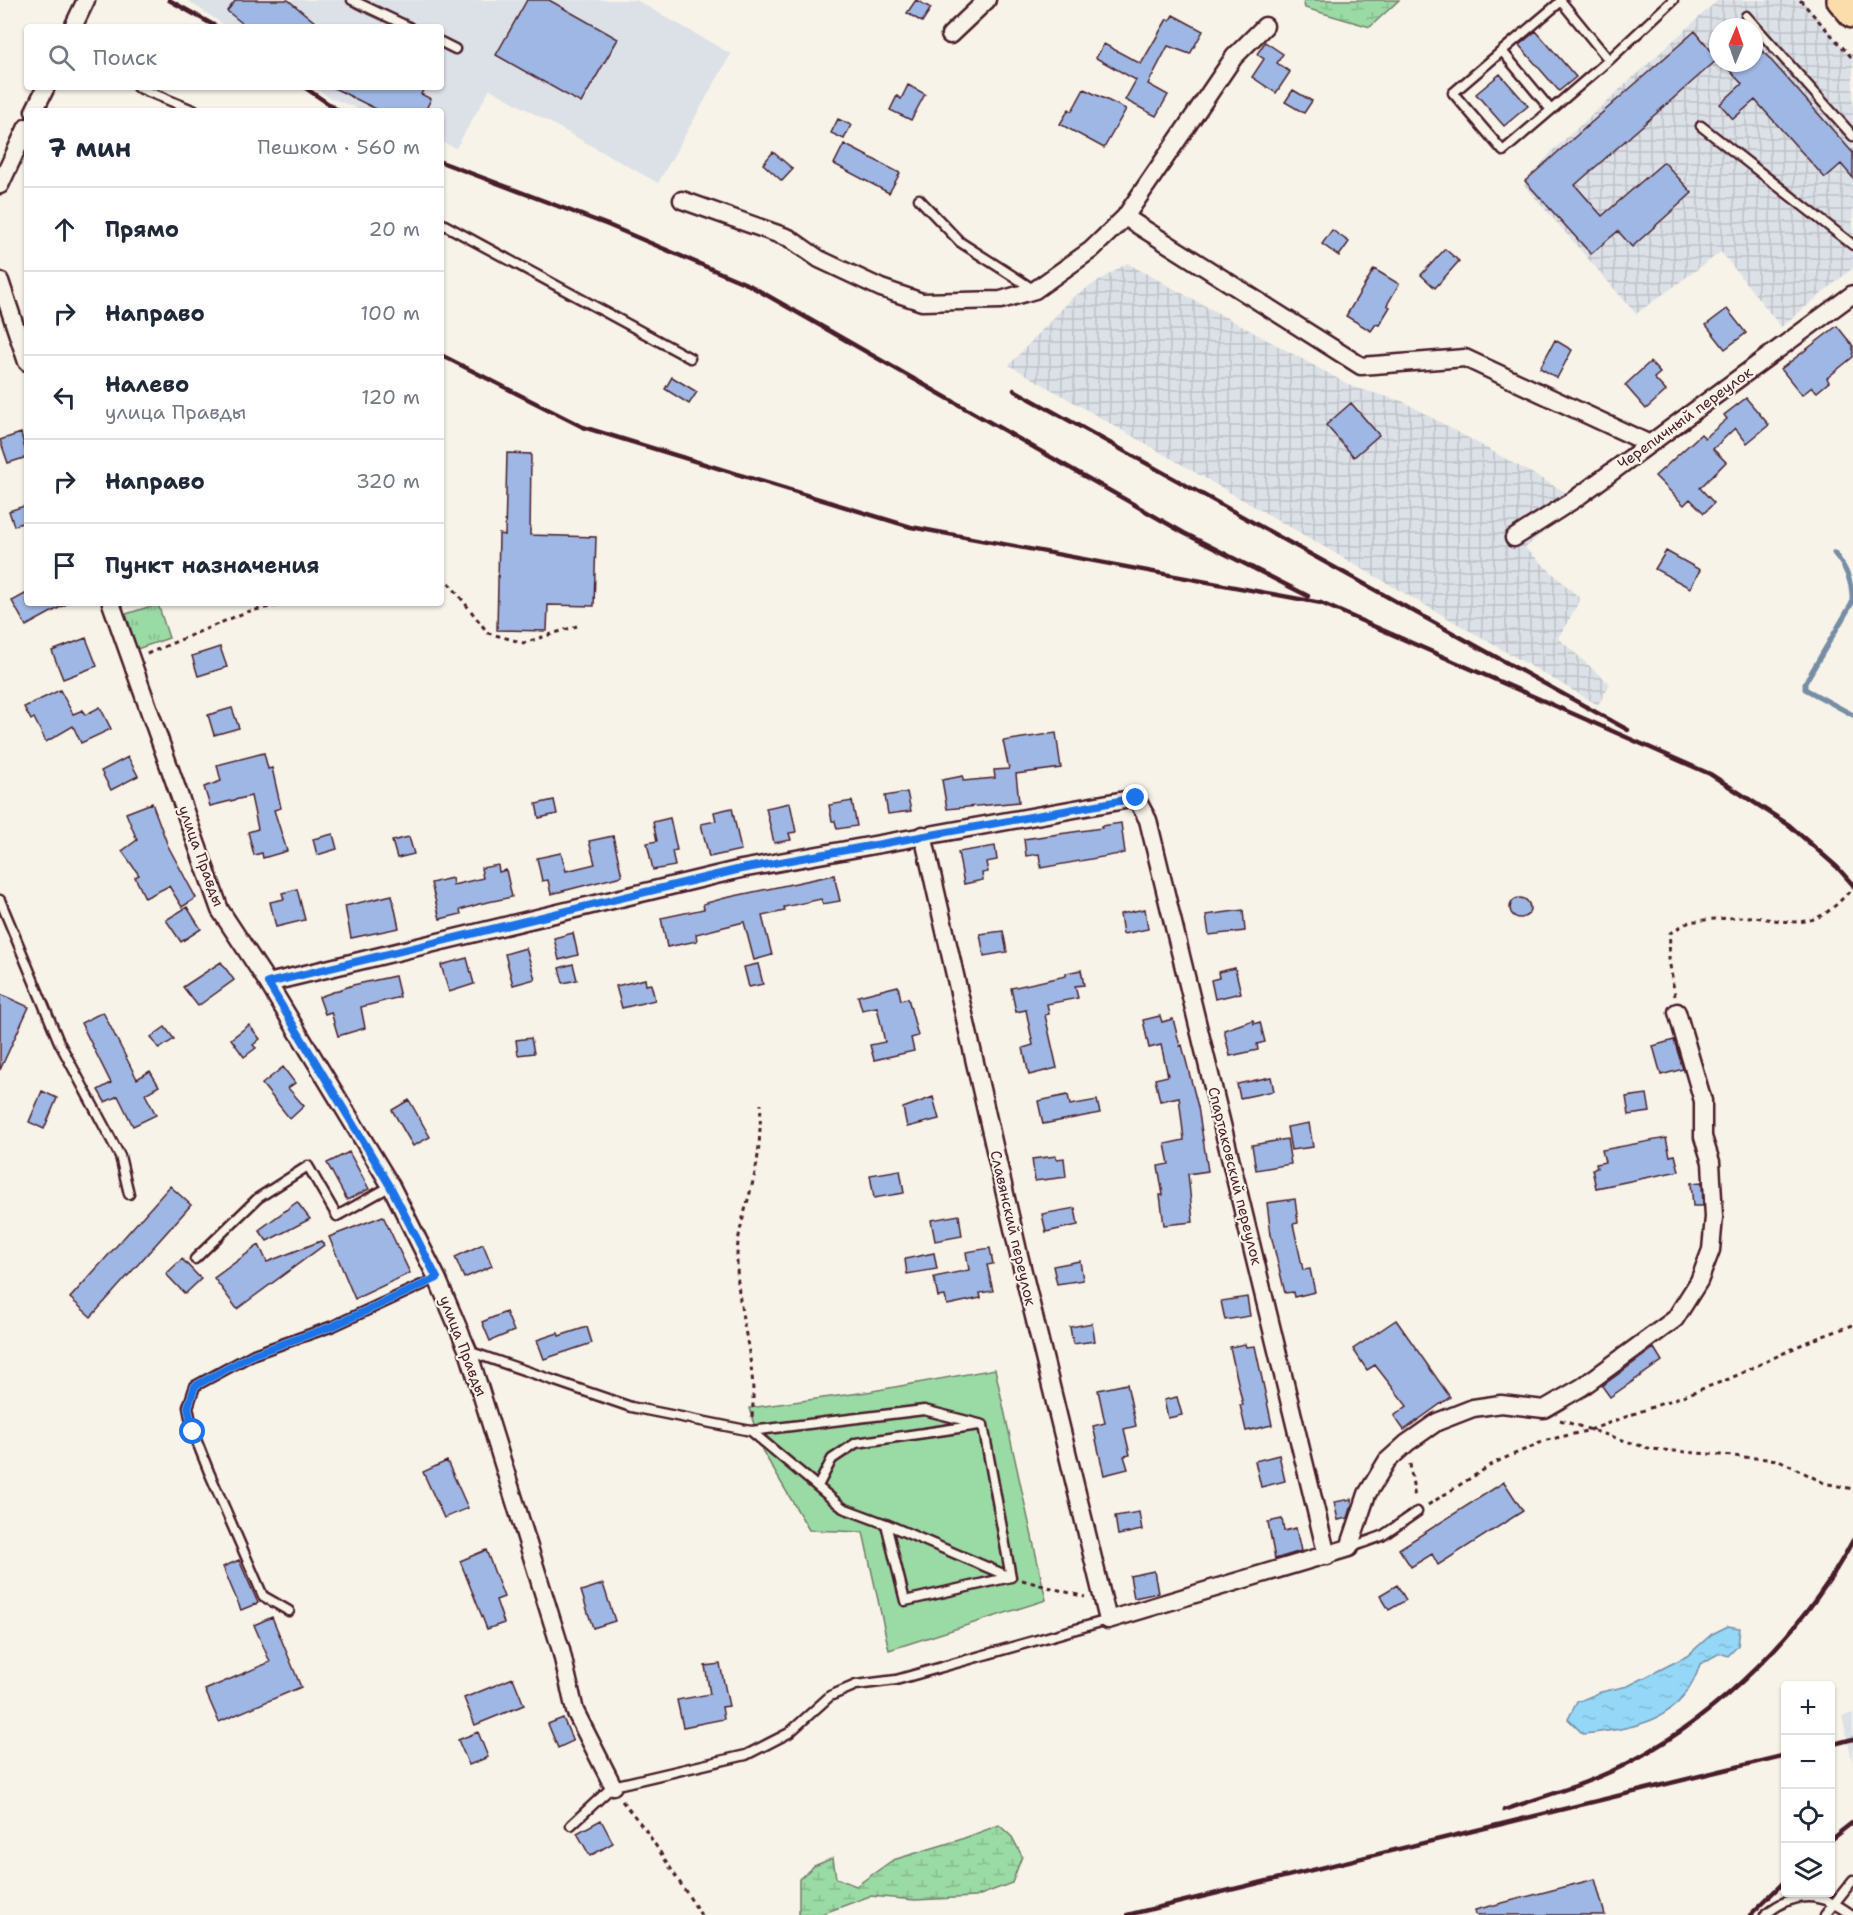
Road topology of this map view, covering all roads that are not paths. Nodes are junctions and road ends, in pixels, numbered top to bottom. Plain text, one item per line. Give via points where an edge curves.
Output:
1 (86, 0) edge
2 (352, 0) edge
3 (987, 0) edge
4 (1673, 0) edge
5 (1840, 0) edge
6 (1559, 1) edge
7 (1853, 14) edge
8 (1746, 16) dead end
9 (75, 24) edge
10 (403, 24) edge
11 (1265, 26) dead end
12 (950, 35) dead end
13 (444, 44) edge
14 (455, 49) dead end
15 (1502, 51) junction
16 (1609, 60) junction
17 (44, 90) edge
18 (144, 90) edge
19 (36, 108) edge
20 (188, 108) edge
21 (1551, 110) junction
22 (1701, 126) dead end
23 (24, 133) edge
24 (1853, 135) edge
25 (0, 185) edge
26 (919, 199) dead end
27 (682, 200) dead end
28 (1125, 217) junction
29 (444, 225) edge
30 (1853, 245) edge
31 (0, 281) edge
32 (1035, 290) junction
33 (1853, 294) edge
34 (24, 353) edge
35 (690, 358) dead end
36 (1650, 444) junction
37 (1514, 538) dead end
38 (112, 606) edge
39 (923, 835) junction
40 (0, 900) edge
41 (268, 983) junction
42 (1677, 1012) road end
43 (390, 1186) junction
44 (129, 1194) dead end
45 (195, 1259) dead end
46 (437, 1278) junction
47 (468, 1351) junction
48 (983, 1425) junction
49 (751, 1431) junction
50 (818, 1486) junction
51 (1417, 1512) road end
52 (886, 1524) junction
53 (1349, 1548) junction
54 (1328, 1556) junction
55 (1011, 1577) junction
56 (289, 1611) dead end
57 (1108, 1620) junction
58 (613, 1786) junction
59 (571, 1825) dead end
60 (1853, 1880) edge
61 (1836, 1903) junction
62 (1765, 1915) edge
63 (1825, 1915) edge
64 (1852, 1915) edge

1 - 9 street
2 - 10 lane
3 - 12 street
4 - 16 lane
5 - 7 main road
6 - 15 lane
6 - 16 lane
8 - 24 lane
11 - 28 street via 1234,57
13 - 14 lane
15 - 21 lane
15 - 21 lane via 1454,93 1503,151
16 - 21 lane
17 - 19 street
18 - 20 lane
22 - 30 lane
23 - 25 street
26 - 32 lane via 960,242
27 - 32 street via 789,238 830,264 922,302 1001,300
28 - 32 street via 1091,250
28 - 36 street via 1360,366 1465,358
29 - 35 lane
31 - 34 street
33 - 36 street, Черепичный переулок
36 - 37 street, Черепичный переулок
38 - 41 street, улица Правды via 220,910
39 - 41 street via 741,869
39 - 54 street, Спартаковский переулок via 1136,798 1148,820
39 - 57 street, Славянский переулок via 1019,1256
40 - 44 lane via 59,1042 120,1156
41 - 43 street, улица Правды
42 - 53 street via 1703,1101 1703,1137 1711,1162 1711,1250 1699,1281 1675,1319 1582,1387 1544,1409 1501,1404 1473,1408 1437,1422 1407,1443 1387,1461 1367,1494
43 - 45 lane via 337,1216 308,1166 258,1198
43 - 46 street, улица Правды
46 - 47 street, улица Правды
46 - 56 lane via 333,1326 254,1354 195,1386 188,1407 193,1432 263,1596
47 - 49 lane via 631,1407
47 - 58 street, улица Правды via 561,1650 575,1712
48 - 49 lane via 924,1410
48 - 50 lane via 856,1443 832,1459
48 - 55 lane
49 - 50 lane
50 - 52 lane via 843,1508
51 - 53 lane via 1382,1536
52 - 55 lane
52 - 55 lane via 904,1601
53 - 54 street
54 - 57 street
57 - 58 lane via 896,1680 856,1685 830,1696 789,1733 746,1755
58 - 59 lane
60 - 61 lane
61 - 62 lane via 1805,1895 1778,1904
61 - 63 lane
61 - 64 lane

